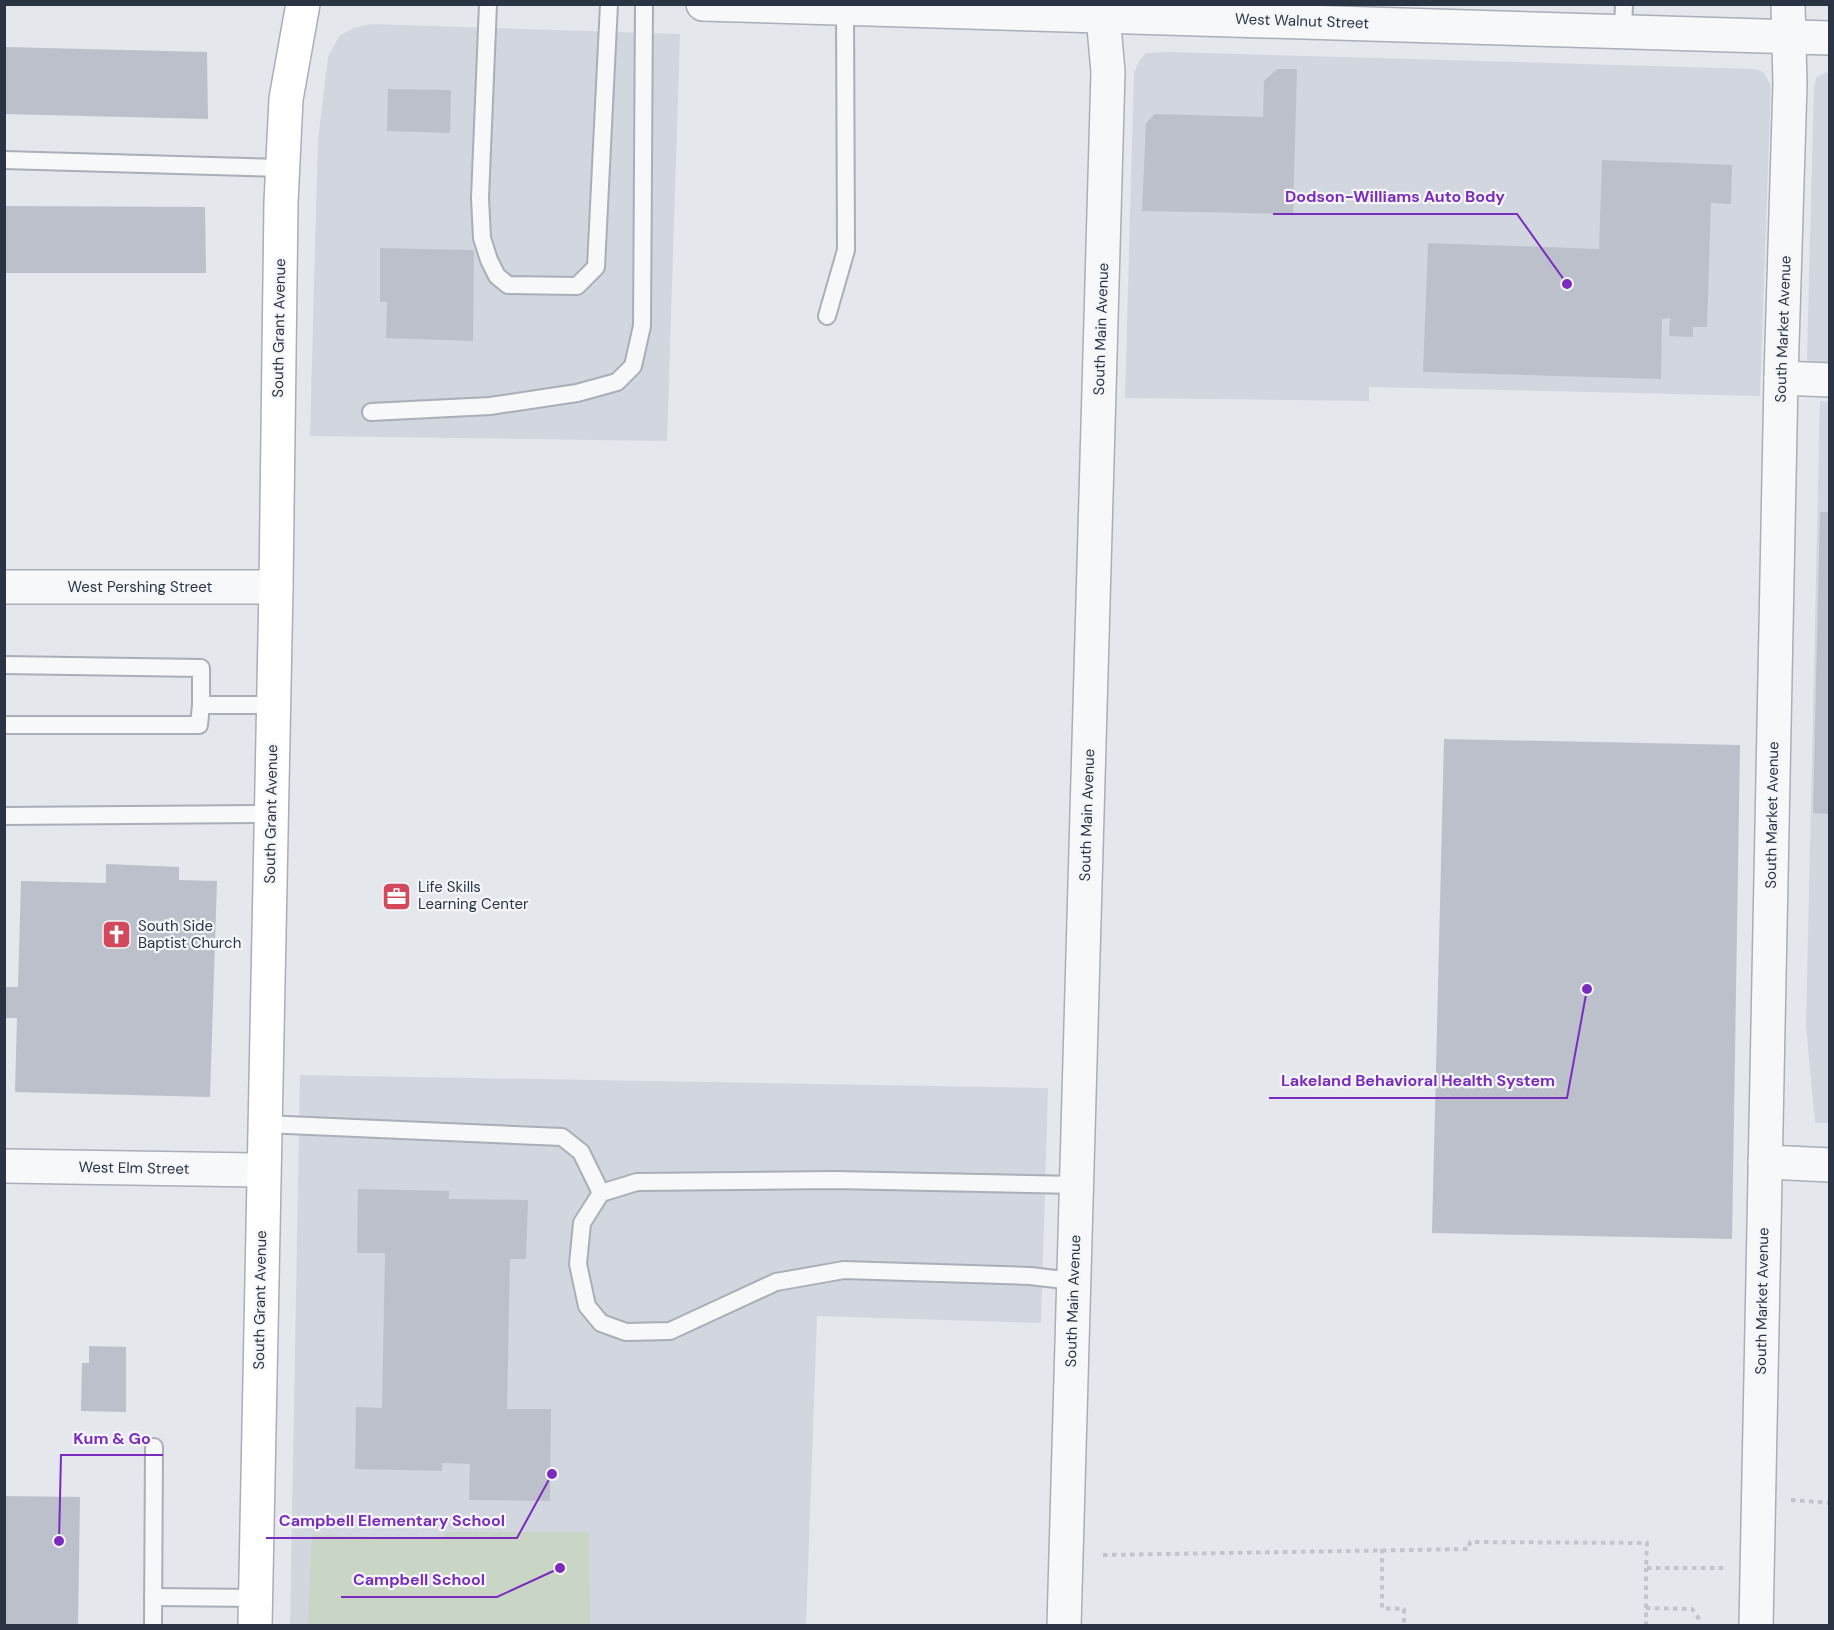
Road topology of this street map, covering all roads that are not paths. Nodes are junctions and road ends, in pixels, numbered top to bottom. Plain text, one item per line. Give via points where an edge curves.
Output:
1 (303, 4) edge
2 (488, 4) edge
3 (609, 4) edge
4 (644, 4) edge
5 (703, 4) edge
6 (845, 8) junction
7 (1102, 10) edge
8 (1624, 17) edge
9 (1788, 20) edge
10 (1830, 38) edge
11 (4, 160) edge
12 (282, 168) junction
13 (826, 316) dead end
14 (1781, 378) junction
15 (1830, 380) edge
16 (371, 412) dead end
17 (4, 587) edge
18 (276, 587) junction
19 (4, 665) edge
20 (201, 705) junction
21 (273, 705) junction
22 (4, 725) edge
23 (271, 814) junction
24 (4, 816) edge
25 (264, 1124) junction
26 (1765, 1162) junction
27 (1830, 1165) edge
28 (4, 1166) edge
29 (262, 1170) junction
30 (1077, 1185) junction
31 (601, 1193) junction
32 (1073, 1281) junction
33 (154, 1447) dead end
34 (153, 1597) junction
35 (255, 1612) edge
36 (153, 1626) edge
37 (1064, 1626) edge
38 (1756, 1626) edge

1 - 12 main road, South Grant Avenue via 286,99
2 - 3 lane via 480,198 482,238 497,276 508,285 577,286 596,267
4 - 16 lane via 642,326 633,366 617,382 578,393 490,406
5 - 6 street, West Walnut Street
6 - 7 street, West Walnut Street
6 - 13 lane via 846,250
7 - 8 street, West Walnut Street
7 - 30 street, South Main Avenue via 1108,72
8 - 9 street, West Walnut Street
9 - 10 street, West Walnut Street
9 - 14 street, South Market Avenue via 1790,84
11 - 12 lane
12 - 18 main road, South Grant Avenue
14 - 15 street
14 - 26 street, South Market Avenue
17 - 18 street, West Pershing Street
18 - 21 main road, South Grant Avenue
19 - 20 lane via 201,668
20 - 21 lane
20 - 22 lane via 199,725
21 - 23 main road, South Grant Avenue
23 - 24 lane
23 - 25 main road, South Grant Avenue
25 - 29 main road, South Grant Avenue
25 - 31 lane via 562,1137 581,1152
26 - 27 street
26 - 38 street, South Market Avenue
28 - 29 street, West Elm Street
29 - 35 main road, South Grant Avenue
30 - 31 lane via 835,1180 638,1182
30 - 32 street, South Main Avenue
31 - 32 lane via 582,1223 578,1264 587,1306 601,1323 626,1332 670,1331 776,1282 844,1269
32 - 37 street, South Main Avenue
33 - 34 lane
34 - 35 lane
34 - 36 lane

